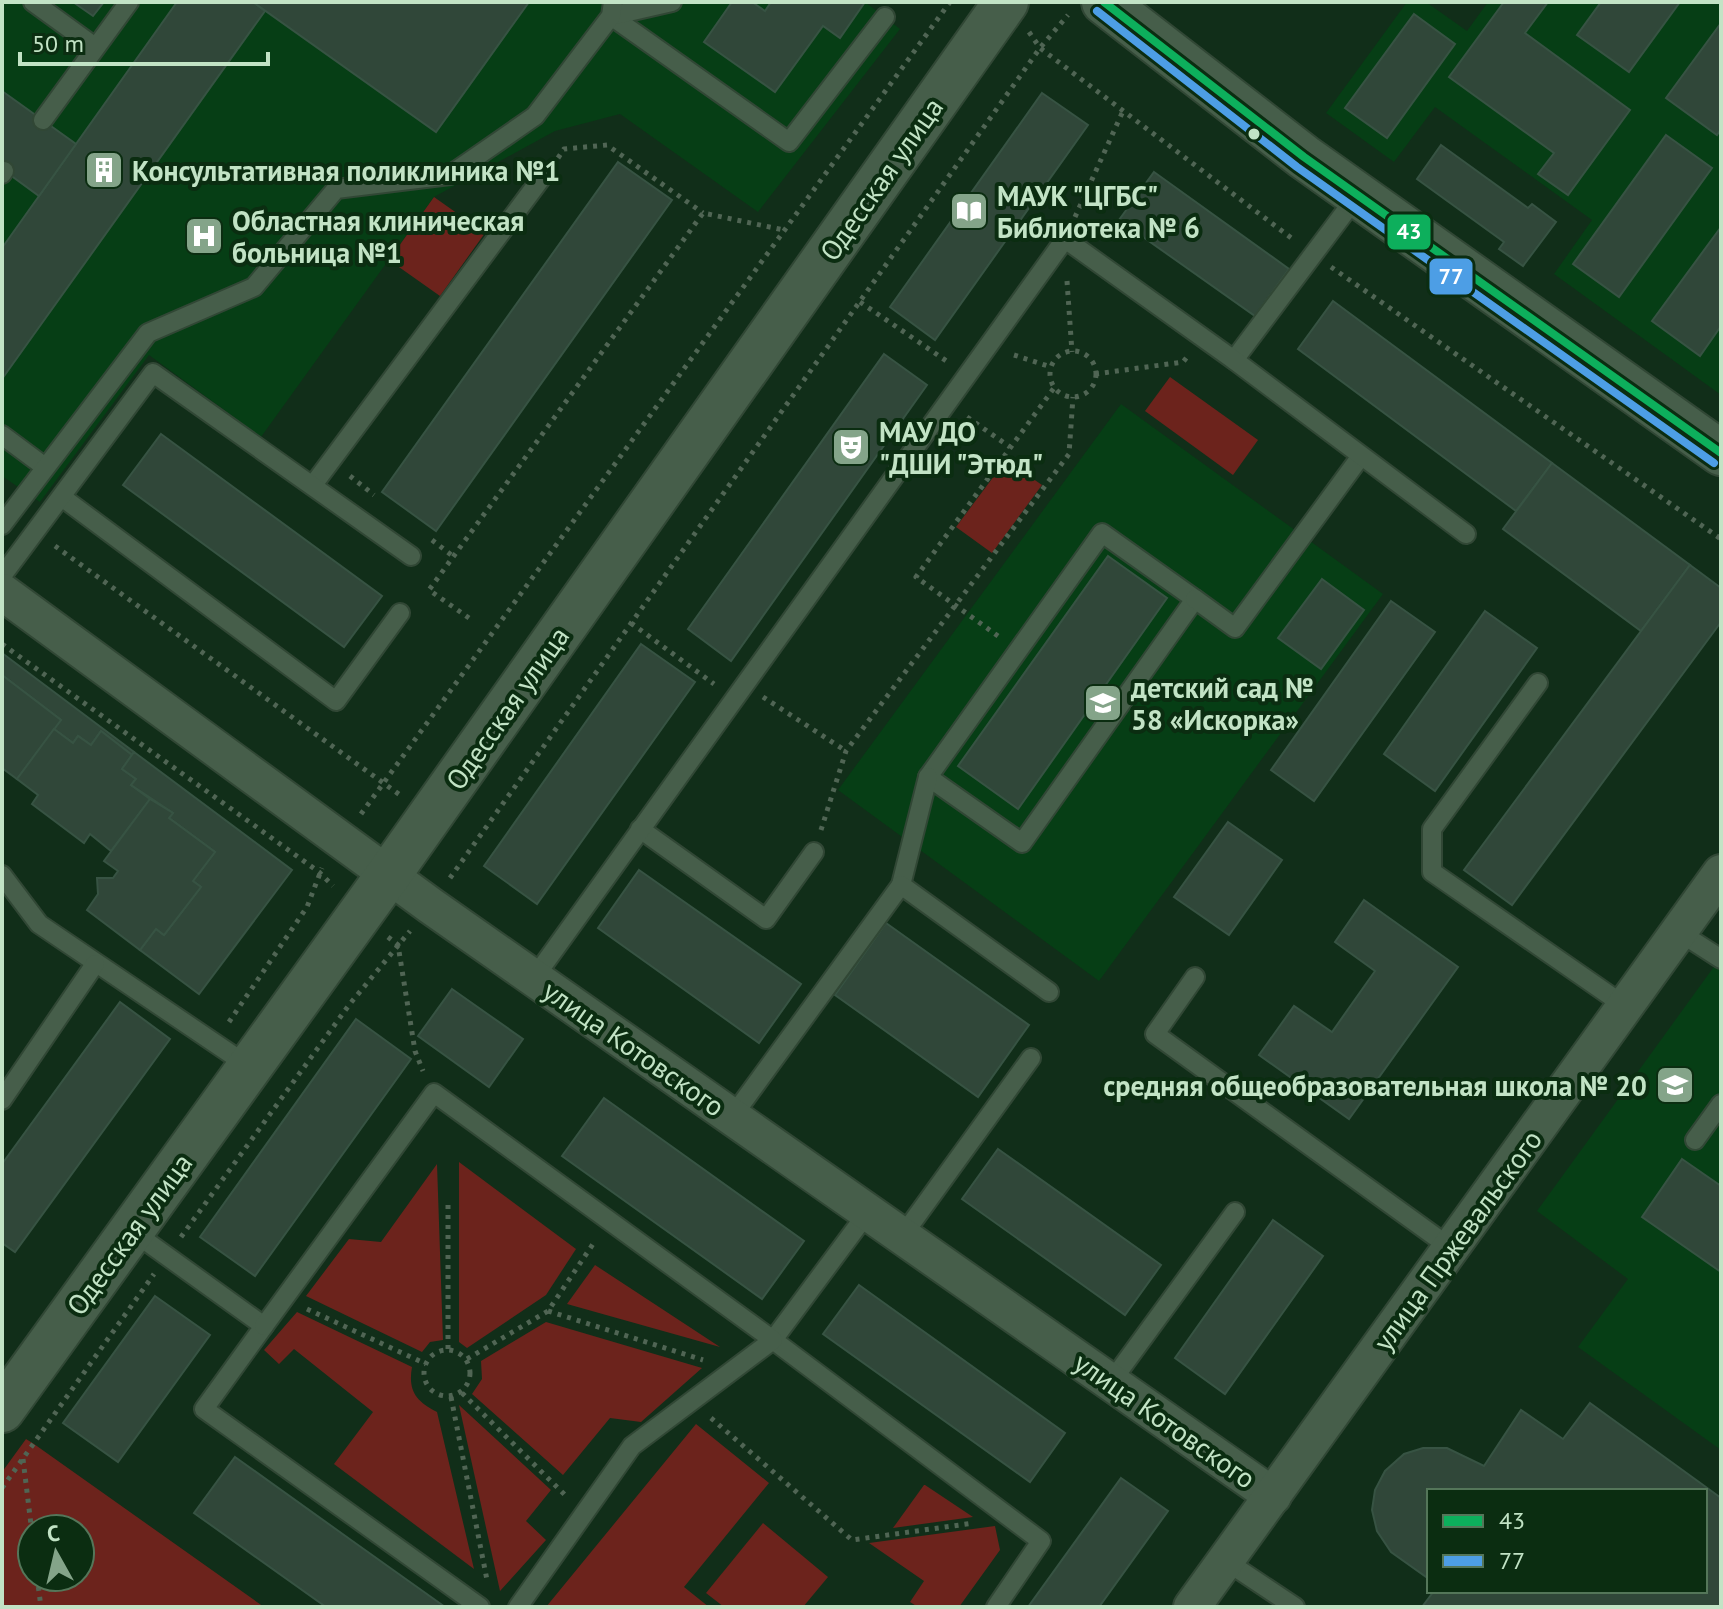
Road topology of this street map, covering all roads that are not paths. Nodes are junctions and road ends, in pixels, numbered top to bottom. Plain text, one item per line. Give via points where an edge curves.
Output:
1 (33, 2) edge
2 (129, 2) edge
3 (672, 2) edge
4 (1086, 8) edge
5 (612, 9) edge
6 (1015, 14) edge
7 (885, 17) dead end
8 (95, 47) junction
9 (43, 120) dead end
10 (543, 176) road end
11 (1358, 194) junction
12 (1234, 360) junction
13 (2, 435) edge
14 (1721, 453) edge
15 (1361, 456) junction
16 (45, 467) junction
17 (313, 485) junction
18 (63, 498) junction
19 (2, 525) edge
20 (1466, 534) dead end
21 (411, 556) dead end
22 (2, 576) edge
23 (2, 592) edge
24 (1195, 599) junction
25 (400, 613) dead end
26 (1538, 683) dead end
27 (928, 777) junction
28 (640, 829) junction
29 (814, 852) road end
30 (1721, 873) edge
31 (389, 874) junction
32 (2, 875) edge
33 (901, 885) junction
34 (1679, 932) junction
35 (1721, 959) edge
36 (95, 964) junction
37 (1195, 977) dead end
38 (534, 978) junction
39 (1049, 992) dead end
40 (1625, 1006) junction
41 (232, 1056) junction
42 (1031, 1058) dead end
43 (2, 1100) edge
44 (1721, 1104) edge
45 (732, 1117) junction
46 (1695, 1140) dead end
47 (868, 1212) junction
48 (1235, 1212) dead end
49 (132, 1231) junction
50 (903, 1235) junction
51 (1451, 1248) junction
52 (264, 1326) junction
53 (773, 1340) junction
54 (1111, 1382) junction
55 (5, 1397) edge
56 (1273, 1496) junction
57 (1226, 1561) junction
58 (484, 1600) edge
59 (518, 1607) edge
60 (996, 1607) edge
61 (1192, 1607) edge
62 (1295, 1607) edge

1 - 8 lane
2 - 8 lane
3 - 5 lane
4 - 11 street
5 - 7 lane via 789,142
5 - 16 lane via 535,116 450,175 336,189 254,287 148,333
6 - 31 street, Одесская улица
8 - 9 lane
10 - 17 lane
11 - 12 lane
11 - 14 street
12 - 15 lane
12 - 28 lane via 1065,239
13 - 16 lane
15 - 20 lane
15 - 24 lane via 1235,628
16 - 19 lane
17 - 18 lane via 153,373
17 - 21 lane
18 - 22 lane
18 - 25 lane via 336,701
23 - 31 street, улица Котовского
24 - 27 lane via 1102,533
24 - 27 lane via 1022,843
26 - 40 lane via 1432,829 1432,872
27 - 33 lane
28 - 29 lane via 766,919
28 - 38 lane
30 - 34 street, улица Пржевальского
31 - 38 street, улица Котовского
31 - 41 street, Одесская улица via 361,913
32 - 36 lane via 39,924
33 - 39 lane
33 - 45 lane
34 - 35 lane
34 - 40 street, улица Пржевальского
36 - 41 lane
36 - 43 lane
37 - 51 lane via 1155,1034
38 - 45 street, улица Котовского
40 - 51 street, улица Пржевальского
41 - 49 street, Одесская улица
42 - 50 lane
44 - 46 lane
45 - 47 street, улица Котовского
47 - 50 street, улица Котовского
47 - 53 lane
48 - 54 lane
49 - 52 lane
49 - 55 street, Одесская улица
50 - 54 street, улица Котовского
51 - 56 street, улица Пржевальского
52 - 53 lane via 434,1093
52 - 58 lane via 204,1409
53 - 59 lane via 632,1446
53 - 60 lane via 1041,1541
54 - 56 street, улица Котовского
56 - 57 street, улица Пржевальского
57 - 61 street, улица Пржевальского
57 - 62 lane

